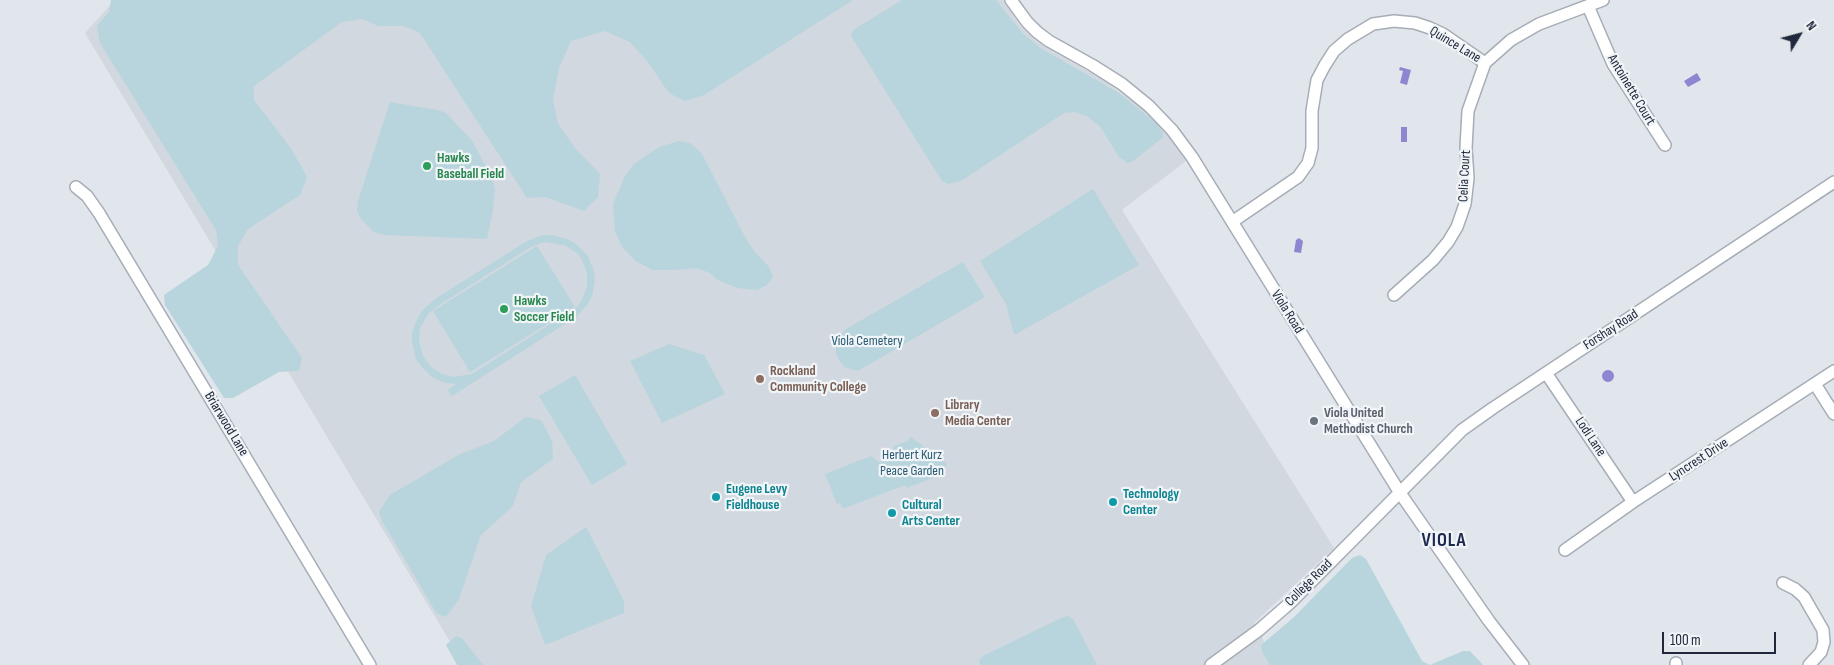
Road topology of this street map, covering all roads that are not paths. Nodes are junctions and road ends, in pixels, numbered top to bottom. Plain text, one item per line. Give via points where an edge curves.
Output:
1 (1011, 0) edge
2 (1603, 0) edge
3 (1588, 6) junction
4 (1485, 63) junction
5 (1665, 145) dead end
6 (1834, 182) edge
7 (76, 187) dead end
8 (1232, 222) junction
9 (1394, 295) dead end
10 (1834, 371) edge
11 (1546, 373) junction
12 (1815, 384) junction
13 (1834, 414) edge
14 (1400, 493) junction
15 (1633, 502) junction
16 (1564, 550) dead end
17 (1783, 583) dead end
18 (370, 665) edge
19 (1211, 665) edge
20 (1523, 665) edge
21 (1809, 665) edge

1 - 8 street, Viola Road via 1027,22 1049,42 1107,74 1162,118 1192,157
2 - 3 street, Quince Lane
3 - 4 street, Quince Lane via 1539,24 1511,40
3 - 5 street, Antoinette Court via 1613,64
4 - 8 street, Quince Lane via 1443,34 1415,23 1373,24 1348,38 1334,51 1317,80 1308,163 1298,177
4 - 9 street, Celia Court via 1468,111 1468,178 1465,204 1457,227 1433,260
6 - 11 street, Forshay Road
7 - 18 street, Briarwood Lane via 97,208
8 - 14 street, Viola Road
10 - 12 street, Lyncrest Drive
11 - 14 street, Forshay Road via 1462,430
11 - 15 street, Lodi Lane
12 - 13 street
12 - 15 street, Lyncrest Drive
14 - 19 street, College Road via 1276,616
14 - 20 street, Viola Road
15 - 16 street, Lyncrest Drive
17 - 21 street via 1804,597 1823,630 1821,652

